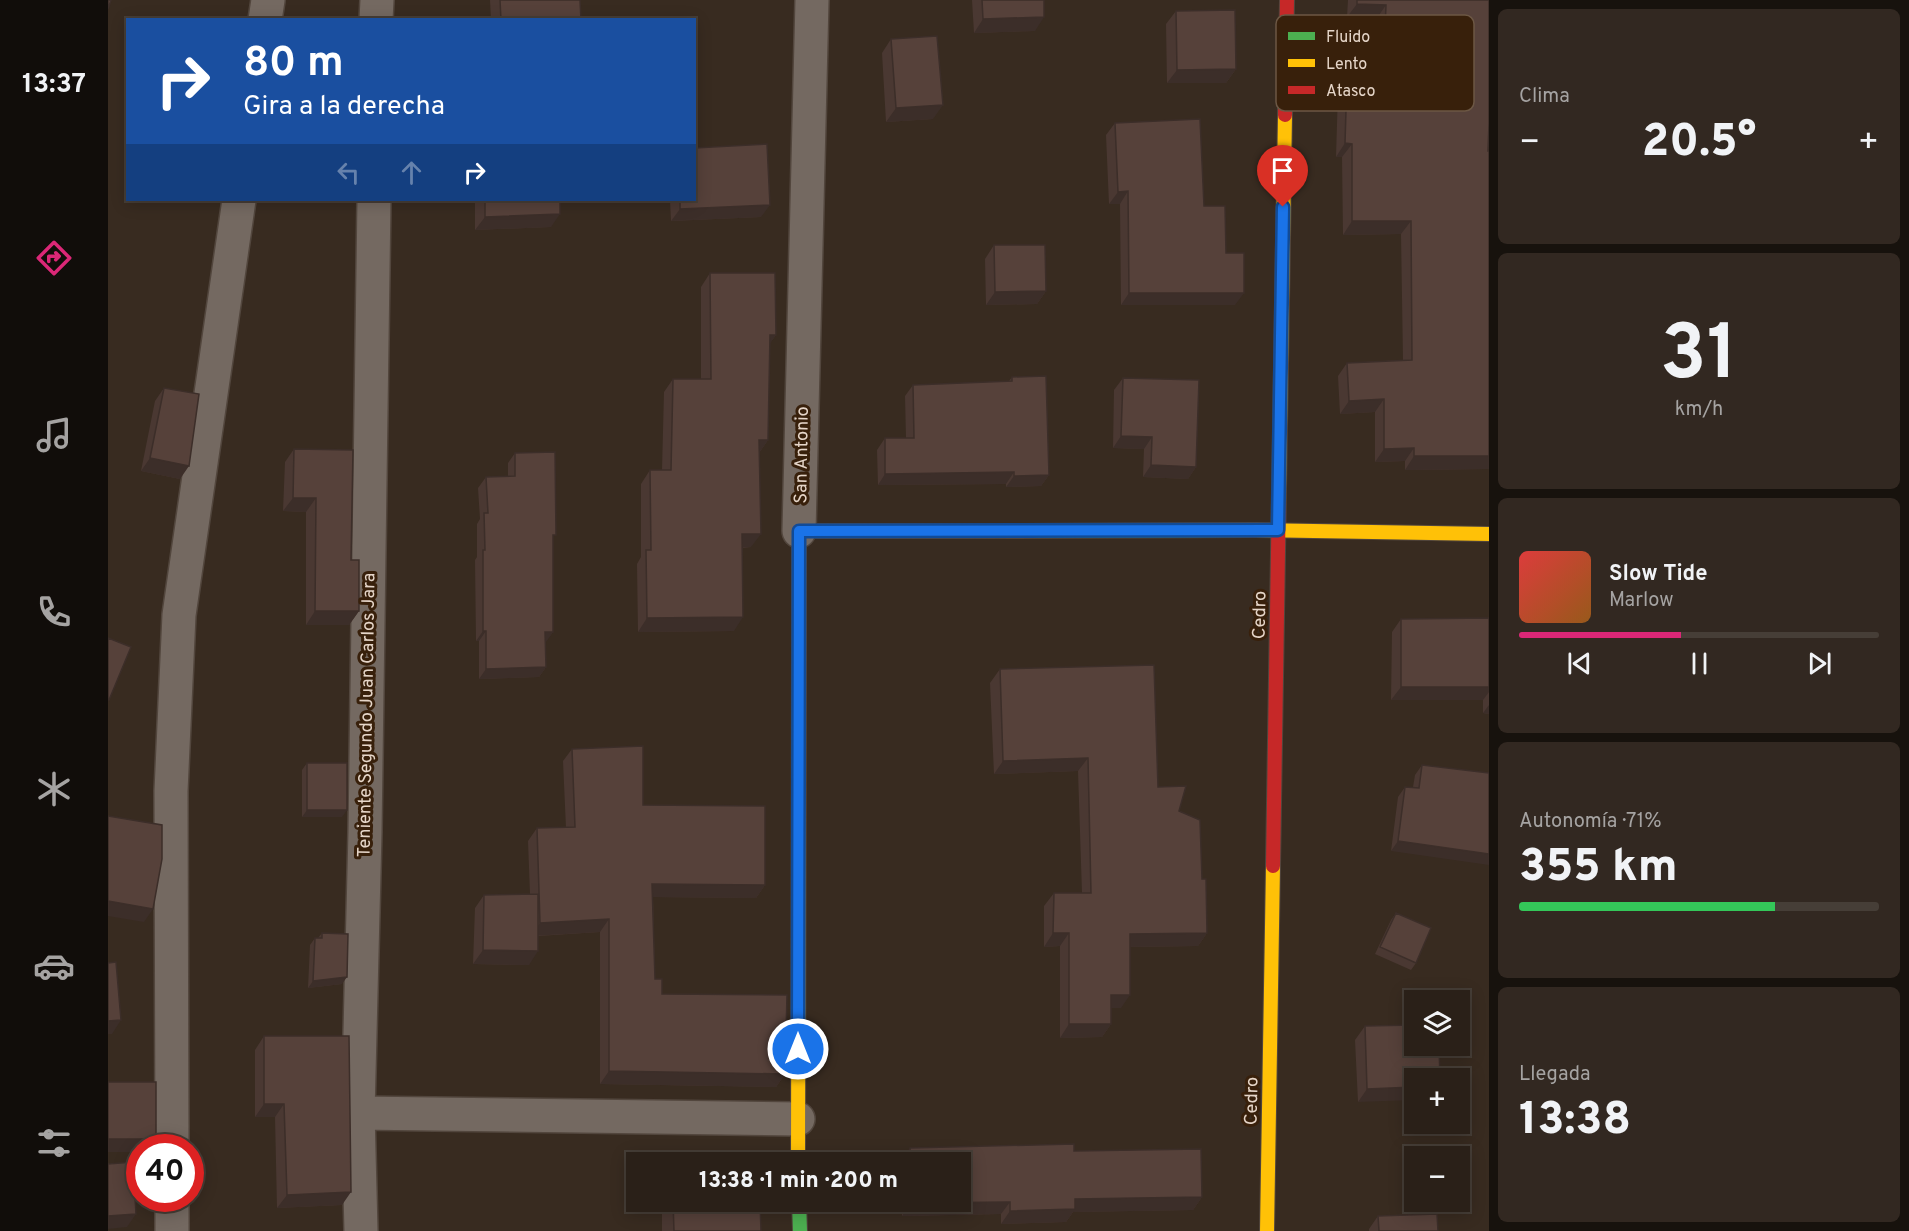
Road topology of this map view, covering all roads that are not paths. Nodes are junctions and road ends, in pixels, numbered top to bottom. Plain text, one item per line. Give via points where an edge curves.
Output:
1 (268, 0) edge
2 (377, 0) edge
3 (812, 0) edge
4 (1287, 0) edge
5 (1287, 15) edge
6 (266, 18) edge
7 (376, 18) edge
8 (1285, 111) edge
9 (240, 201) edge
10 (374, 201) edge
11 (1278, 530) junction
12 (799, 531) junction
13 (1489, 534) edge
14 (358, 1113) junction
15 (798, 1119) junction
16 (172, 1134) edge
17 (798, 1152) edge
18 (172, 1212) edge
19 (799, 1212) edge
20 (172, 1231) edge
21 (361, 1231) edge
22 (800, 1231) edge
23 (1267, 1231) edge

1 - 6 street
2 - 7 street
3 - 12 street, San Antonio
4 - 5 street, Cedro
8 - 11 street, Cedro
9 - 16 street via 180,615 171,791
10 - 14 street, Teniente Segundo Juan Carlos Jara
11 - 12 street
11 - 13 street
11 - 23 street, Cedro
12 - 15 street, San Antonio
14 - 15 street
14 - 21 street, Teniente Segundo Juan Carlos Jara
15 - 17 street, San Antonio
18 - 20 street
19 - 22 street

